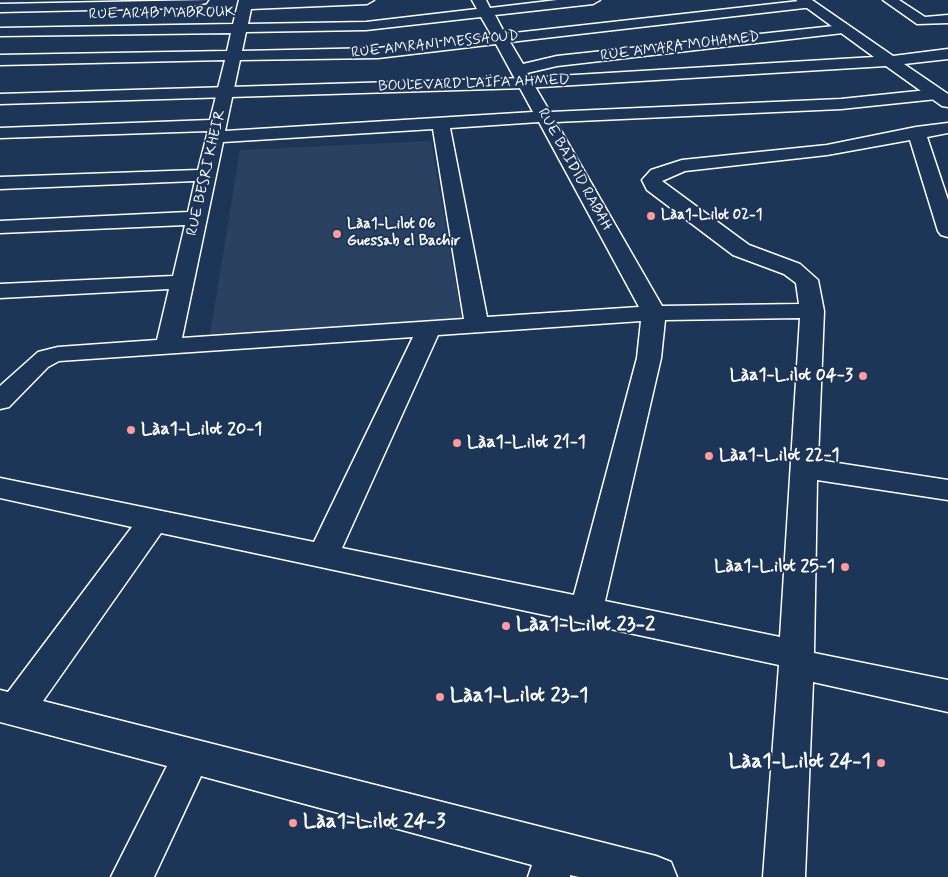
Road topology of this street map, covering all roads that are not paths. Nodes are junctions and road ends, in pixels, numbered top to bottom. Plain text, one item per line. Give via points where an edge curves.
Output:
1 (143, 0) edge
2 (201, 0) edge
3 (367, 0) edge
4 (593, 0) edge
5 (890, 0) edge
6 (245, 2) edge
7 (806, 2) edge
8 (127, 6) junction
9 (482, 6) edge
10 (2, 11) edge
11 (948, 19) edge
12 (843, 29) junction
13 (239, 30) junction
14 (0, 32) edge
15 (500, 38) junction
16 (948, 54) edge
17 (233, 56) junction
18 (889, 61) junction
19 (4, 65) edge
20 (522, 76) junction
21 (225, 92) junction
22 (942, 98) edge
23 (0, 99) edge
24 (544, 117) junction
25 (441, 125) junction
26 (948, 128) edge
27 (216, 131) junction
28 (916, 132) junction
29 (0, 133) edge
30 (206, 175) junction
31 (0, 183) edge
32 (197, 218) junction
33 (0, 227) edge
34 (948, 231) edge
35 (182, 282) junction
36 (0, 291) edge
37 (812, 311) junction
38 (654, 313) junction
39 (477, 325) junction
40 (429, 329) junction
41 (168, 345) junction
42 (0, 401) edge
43 (803, 468) junction
44 (0, 488) edge
45 (948, 490) edge
46 (154, 520) junction
47 (323, 555) junction
48 (586, 610) junction
49 (797, 660) junction
50 (948, 696) edge
51 (8, 708) edge
52 (192, 755) junction
53 (553, 864) edge
54 (132, 877) edge
55 (656, 877) edge
56 (784, 877) edge

1 - 8 street
2 - 8 street via 185,4
3 - 6 street
4 - 9 street, RUE ARAB MABROUK
5 - 11 street via 922,21
6 - 13 street, RUE BESRI KHEIR
7 - 12 street
7 - 15 street, RUE AMRANI MESSAOUD
8 - 10 street
9 - 13 street, RUE ARAB MABROUK via 366,26
9 - 15 street, RUE BAIDID RABAH
12 - 18 street
12 - 20 street, RUE AMARA MOHAMED via 557,61
13 - 14 street, RUE ARAB MABROUK
13 - 17 street, RUE BESRI KHEIR
15 - 17 street, RUE AMRANI MESSAOUD via 378,53
15 - 20 street, RUE BAIDID RABAH
16 - 18 street, BOULEVARD LAÏFA AHMED
17 - 19 street, RUE AMRANI MESSAOUD
17 - 21 street, RUE BESRI KHEIR
18 - 20 street, BOULEVARD LAÏFA AHMED
18 - 22 street
20 - 21 street, BOULEVARD LAÏFA AHMED
20 - 24 street, RUE BAIDID RABAH
21 - 23 street, BOULEVARD LAÏFA AHMED
21 - 27 street, RUE BESRI KHEIR
22 - 24 street
24 - 25 street
24 - 38 street, RUE BAIDID RABAH
25 - 27 street
25 - 39 street
26 - 28 street
27 - 29 street
27 - 30 street, RUE BESRI KHEIR
28 - 34 street
28 - 37 street via 827,150 682,166 658,174 652,180 654,186 742,250 792,269 807,280
30 - 31 street
30 - 32 street, RUE BESRI KHEIR
32 - 33 street
32 - 35 street, RUE BESRI KHEIR
35 - 36 street
35 - 41 street, RUE BESRI KHEIR
37 - 38 street
37 - 43 street
38 - 39 street
38 - 48 street via 649,358
39 - 40 street
40 - 41 street
40 - 47 street
41 - 42 street via 47,356
43 - 45 street
43 - 49 street
44 - 46 street
46 - 47 street
46 - 51 street
47 - 48 street
48 - 49 street
49 - 50 street
49 - 56 street
51 - 52 street
52 - 53 street
52 - 54 street
53 - 55 street

